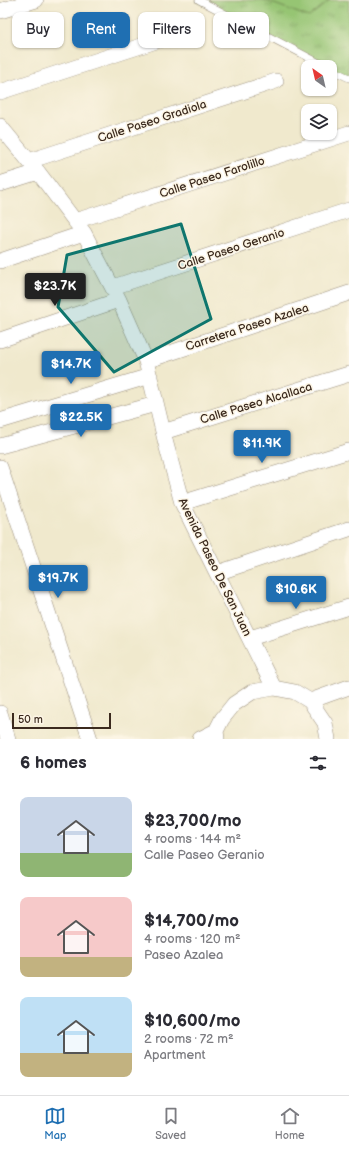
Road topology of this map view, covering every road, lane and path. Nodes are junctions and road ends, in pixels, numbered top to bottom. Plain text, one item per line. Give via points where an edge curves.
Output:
1 (36, 0) edge
2 (199, 0) edge
3 (8, 6) edge
4 (138, 47) edge
5 (314, 60) edge
6 (337, 72) edge
7 (349, 78) edge
8 (276, 81) dead end
9 (0, 92) edge
10 (0, 126) edge
11 (349, 134) edge
12 (33, 166) junction
13 (0, 184) edge
14 (349, 210) edge
15 (75, 221) junction
16 (84, 233) junction
17 (0, 261) edge
18 (349, 293) edge
19 (116, 294) junction
20 (0, 340) edge
21 (146, 361) junction
22 (349, 374) edge
23 (150, 376) junction
24 (156, 404) junction
25 (0, 421) edge
26 (164, 438) junction
27 (0, 446) edge
28 (349, 451) edge
29 (0, 467) edge
30 (182, 503) junction
31 (349, 529) edge
32 (217, 573) junction
33 (349, 607) edge
34 (250, 638) junction
35 (349, 687) edge
36 (274, 688) junction
37 (310, 701) junction
38 (0, 713) edge
39 (216, 735) edge
40 (8, 739) edge
41 (90, 739) edge
42 (200, 739) edge
43 (328, 739) edge

1 - 3 street
2 - 5 lane
4 - 9 street
6 - 7 lane
8 - 12 street, Calle Paseo Gradiola
10 - 12 street, Avenida Paseo De San Juan
11 - 15 street, Calle Paseo Farolillo
12 - 13 street, Calle Paseo Gradiola
12 - 15 street, Avenida Paseo De San Juan
14 - 19 street, Calle Paseo Geranio
15 - 16 street, Avenida Paseo De San Juan
16 - 17 street
16 - 19 street, Avenida Paseo De San Juan
18 - 21 street, Carretera Paseo Azalea
19 - 20 street, Calle Paseo Geranio
19 - 21 street, Avenida Paseo De San Juan
21 - 23 street, Avenida Paseo De San Juan
22 - 26 street, Calle Paseo Alcallaca
23 - 24 street, Avenida Paseo De San Juan
23 - 25 street
24 - 26 street, Avenida Paseo De San Juan
24 - 27 street
26 - 30 street, Avenida Paseo De San Juan
28 - 30 street
29 - 41 street
30 - 32 street, Avenida Paseo De San Juan
31 - 32 street
32 - 34 street, Avenida Paseo De San Juan
33 - 34 street
34 - 36 street, Avenida Paseo De San Juan
35 - 37 street
36 - 37 street via 295,692
36 - 39 street via 252,692 234,704 222,719
37 - 43 street via 325,723
38 - 40 street
39 - 42 street

